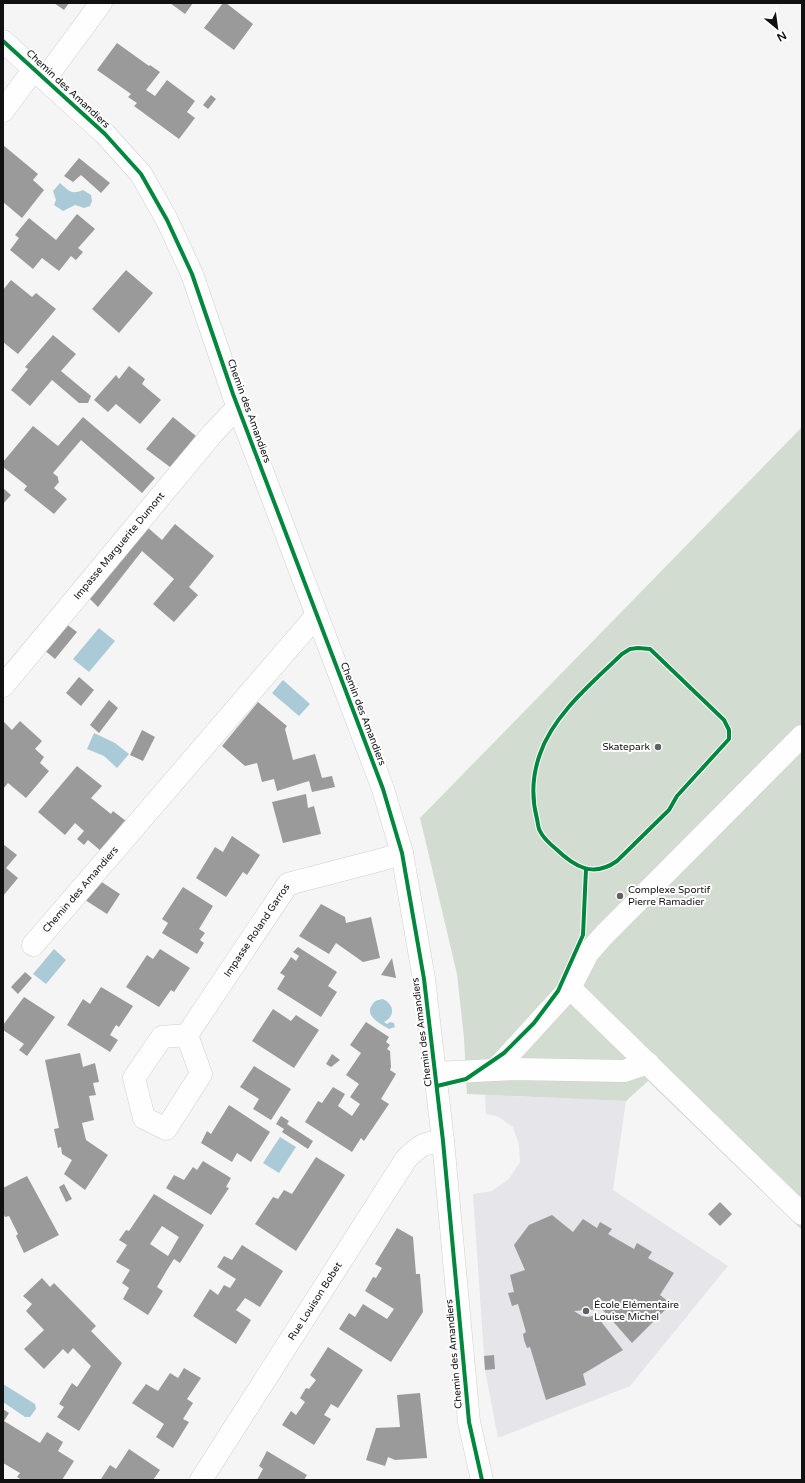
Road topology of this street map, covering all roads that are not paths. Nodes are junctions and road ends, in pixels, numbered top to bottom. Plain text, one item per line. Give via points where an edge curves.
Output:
1 (101, 3) edge
2 (3, 41) edge
3 (40, 74) junction
4 (3, 111) edge
5 (238, 407) junction
6 (317, 615) junction
7 (3, 686) edge
8 (802, 736) edge
9 (402, 853) junction
10 (33, 945) dead end
11 (570, 988) junction
12 (187, 1035) dead end
13 (648, 1063) junction
14 (495, 1070) junction
15 (435, 1073) junction
16 (443, 1142) junction
17 (802, 1214) edge
18 (201, 1480) edge
19 (482, 1480) edge

1 - 3 street
2 - 3 street, Chemin des Amandiers
3 - 4 street
3 - 5 street, Chemin des Amandiers via 105,134 141,174 167,220 192,274
5 - 6 street, Chemin des Amandiers
5 - 7 street, Impasse Marguerite Dumont via 213,433
6 - 9 street, Chemin des Amandiers via 383,789
6 - 10 street, Chemin des Amandiers
8 - 11 street via 588,953
9 - 12 street, Impasse Roland Garros via 288,884
9 - 15 street, Chemin des Amandiers via 424,980
11 - 13 street
11 - 14 street
13 - 14 street via 624,1071
13 - 17 street
14 - 15 street
15 - 16 street, Chemin des Amandiers
16 - 18 street, Rue Louison Bobet via 427,1143 406,1158
16 - 19 street, Chemin des Amandiers via 469,1422

